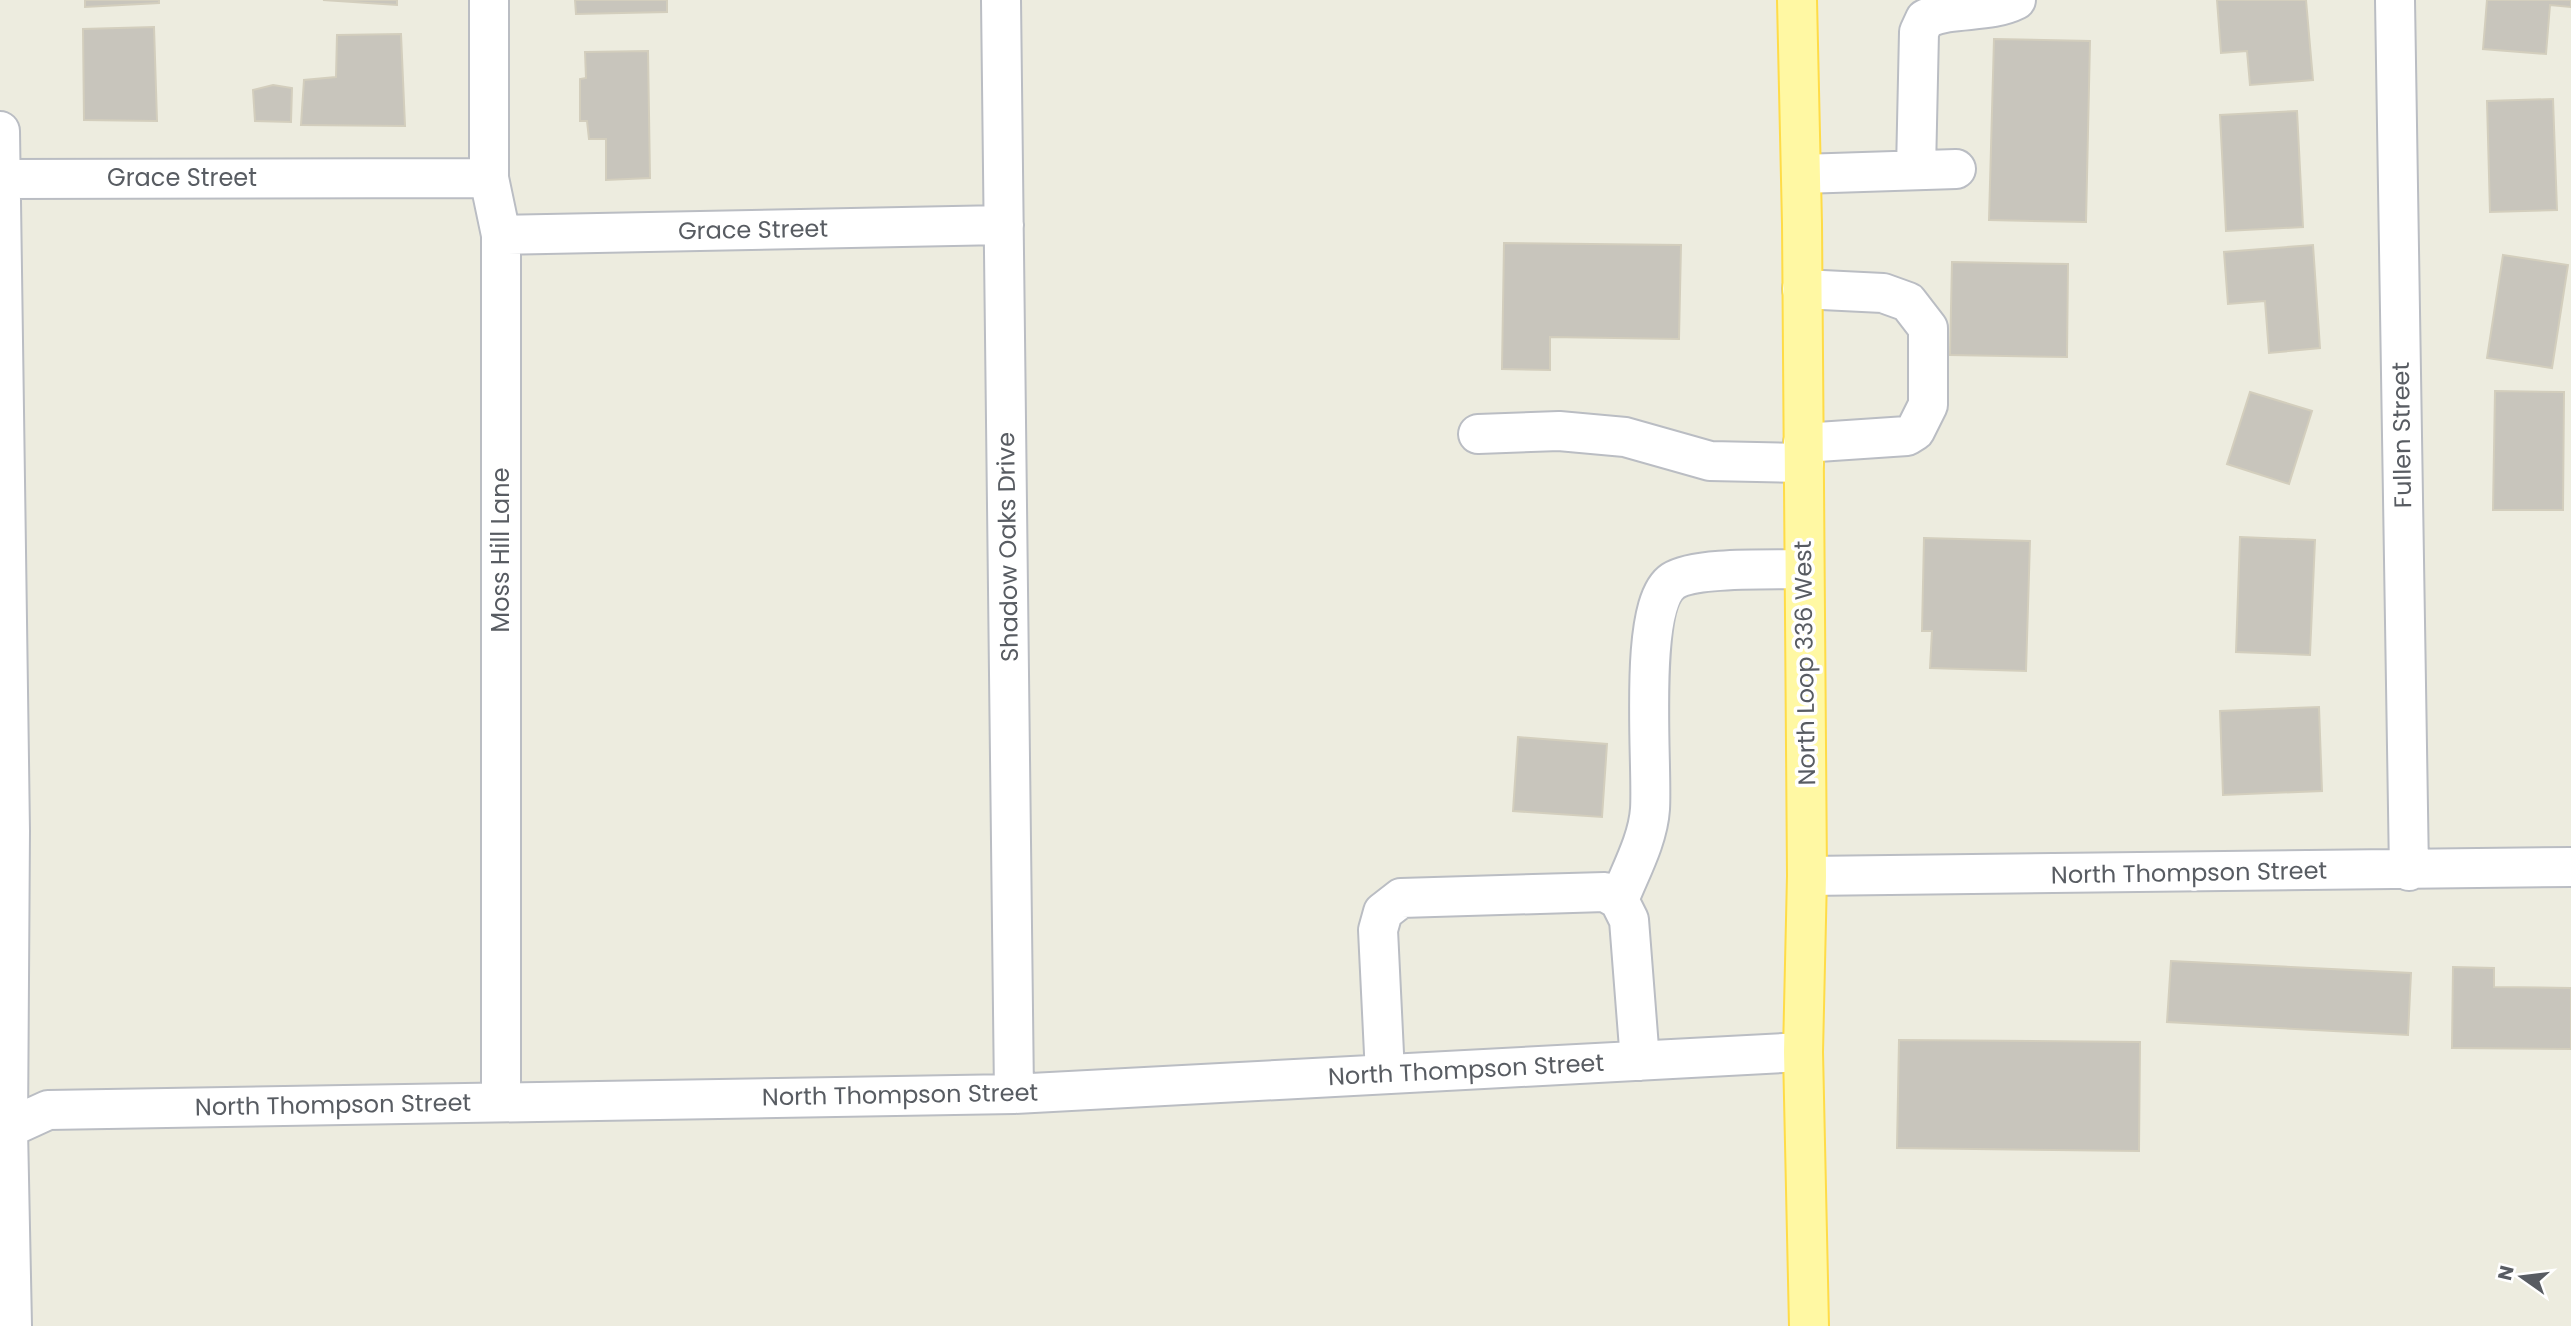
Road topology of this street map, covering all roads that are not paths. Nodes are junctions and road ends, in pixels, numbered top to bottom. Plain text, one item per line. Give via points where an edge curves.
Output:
1 (489, 0) edge
2 (1001, 0) edge
3 (1797, 0) edge
4 (2016, 0) edge
5 (2395, 0) edge
6 (0, 131) edge
7 (1956, 169) dead end
8 (1916, 170) junction
9 (1801, 174) junction
10 (1, 178) edge
11 (489, 178) junction
12 (1004, 225) junction
13 (501, 236) junction
14 (1802, 289) junction
15 (1, 310) edge
16 (1478, 434) dead end
17 (1803, 453) junction
18 (1804, 569) junction
19 (2571, 867) edge
20 (2409, 871) junction
21 (1807, 876) junction
22 (1619, 900) junction
23 (1803, 1052) junction
24 (1640, 1060) junction
25 (1385, 1074) junction
26 (1014, 1094) junction
27 (501, 1101) junction
28 (4, 1130) edge
29 (12, 1326) edge
30 (1809, 1326) edge

1 - 11 street, Moss Hill Lane
2 - 12 street, Shadow Oaks Drive
3 - 9 main road, North Loop 336 West
4 - 8 street via 1925,19 1919,32
5 - 20 street, Fullen Street
6 - 10 street
7 - 8 street
8 - 9 street
9 - 14 main road, North Loop 336 West
10 - 11 street, Grace Street
10 - 15 street
11 - 13 street, Moss Hill Lane
12 - 13 street, Grace Street
12 - 26 street, Shadow Oaks Drive
13 - 27 street, Moss Hill Lane
14 - 17 main road, North Loop 336 West
14 - 17 street via 1883,293 1908,302 1927,328 1928,405 1915,431 1907,436
15 - 28 street via 10,831
16 - 17 street via 1559,431 1625,437 1710,461
17 - 18 main road, North Loop 336 West
18 - 21 main road, North Loop 336 West
18 - 22 street via 1689,573 1671,582 1658,605 1651,635 1650,812
19 - 20 street, North Thompson Street
20 - 21 street, North Thompson Street
21 - 23 main road, North Loop 336 West
22 - 24 street via 1629,920
22 - 25 street via 1605,892 1401,898 1383,912 1378,930
23 - 24 street, North Thompson Street
23 - 30 main road, North Loop 336 West
24 - 25 street, North Thompson Street
25 - 26 street, North Thompson Street
26 - 27 street, North Thompson Street
27 - 28 street, North Thompson Street via 48,1110
28 - 29 street

